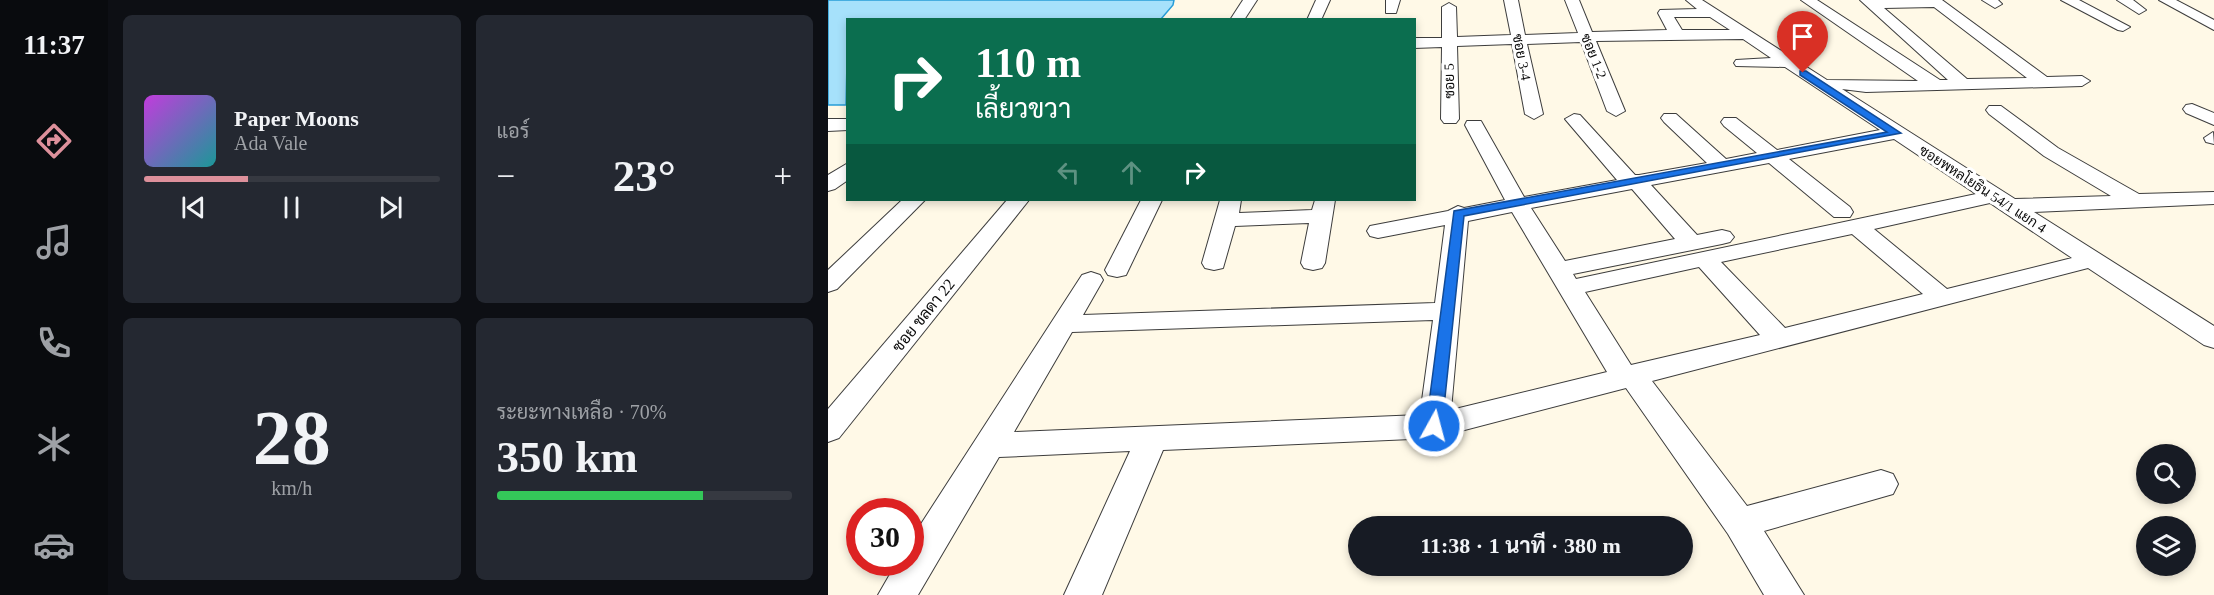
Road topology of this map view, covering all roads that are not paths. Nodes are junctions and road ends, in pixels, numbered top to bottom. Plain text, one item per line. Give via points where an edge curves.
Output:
1 (1251, 0) edge
2 (1323, 0) edge
3 (1511, 0) edge
4 (1572, 0) edge
5 (2068, 0) edge
6 (2124, 0) edge
7 (2166, 0) edge
8 (1809, 1) edge
9 (1834, 2) dead end
10 (1867, 2) edge
11 (1935, 2) edge
12 (1701, 6) edge
13 (1449, 7) dead end
14 (2139, 10) dead end
15 (1238, 18) edge
16 (1315, 18) edge
17 (2214, 26) edge
18 (2123, 27) dead end
19 (1677, 34) junction
20 (1747, 37) junction
21 (1587, 38) junction
22 (1611, 38) junction
23 (1518, 40) junction
24 (1449, 42) junction
25 (1416, 43) edge
26 (1785, 62) junction
27 (1742, 63) dead end
28 (2082, 81) dead end
29 (2043, 82) junction
30 (1963, 84) junction
31 (1935, 85) junction
32 (1826, 88) junction
33 (2192, 109) dead end
34 (1995, 110) dead end
35 (1616, 111) dead end
36 (1534, 114) dead end
37 (1670, 118) dead end
38 (1450, 119) dead end
39 (1574, 119) dead end
40 (2214, 120) edge
41 (1730, 122) dead end
42 (846, 124) edge
43 (828, 125) edge
44 (1474, 125) dead end
45 (1896, 133) junction
46 (1774, 156) junction
47 (1722, 166) junction
48 (846, 172) edge
49 (1633, 182) junction
50 (828, 185) edge
51 (1994, 196) junction
52 (2214, 198) edge
53 (914, 201) edge
54 (1017, 201) edge
55 (1150, 201) edge
56 (2135, 201) junction
57 (1517, 203) junction
58 (1323, 208) edge
59 (1228, 210) edge
60 (1458, 213) junction
61 (1850, 219) junction
62 (1378, 231) dead end
63 (1697, 251) junction
64 (2093, 260) junction
65 (1214, 263) dead end
66 (1313, 263) dead end
67 (1564, 279) junction
68 (828, 284) edge
69 (1943, 298) junction
70 (1447, 311) junction
71 (1063, 324) junction
72 (1779, 339) junction
73 (2214, 339) edge
74 (1629, 376) junction
75 (1434, 426) junction
76 (828, 430) edge
77 (1152, 438) junction
78 (989, 445) junction
79 (1881, 484) dead end
80 (1740, 523) junction
81 (897, 595) edge
82 (1083, 595) edge
83 (1785, 595) edge

1 - 15 street
2 - 16 street
3 - 23 street, ซอย 3-4
4 - 21 street, ซอย 1-2
5 - 18 street
6 - 14 street
7 - 17 street
8 - 9 street
8 - 31 street
10 - 11 street
10 - 30 street
11 - 29 street
12 - 19 street via 1665,14
12 - 20 street, ซอยพหลโยธิน 54/1 แยก 4
13 - 24 street, ซอย 5
19 - 20 street
19 - 22 street
20 - 22 street
20 - 26 street, ซอยพหลโยธิน 54/1 แยก 4
21 - 22 street
21 - 23 street
21 - 35 street, ซอย 1-2
23 - 24 street
23 - 36 street, ซอย 3-4
24 - 25 street
24 - 38 street, ซอย 5
26 - 27 street
26 - 32 street, ซอยพหลโยธิน 54/1 แยก 4
28 - 29 street
29 - 30 street
30 - 31 street
31 - 32 street
32 - 45 street, ซอยพหลโยธิน 54/1 แยก 4
33 - 40 street
34 - 56 street via 2051,152
37 - 47 street
39 - 49 street
41 - 46 street
42 - 43 street
44 - 57 street
45 - 46 street
45 - 51 street, ซอยพหลโยธิน 54/1 แยก 4
46 - 47 street
46 - 61 street
47 - 49 street
48 - 50 street
49 - 57 street
49 - 63 street
51 - 56 street
51 - 61 street via 1944,199
51 - 64 street, ซอยพหลโยธิน 54/1 แยก 4
52 - 56 street
53 - 68 street
54 - 76 street, ซอย ชลดา 22
55 - 71 street via 1104,275
57 - 60 street
57 - 67 street
58 - 59 street
58 - 66 street
59 - 65 street
60 - 62 street
60 - 70 street
61 - 63 street
61 - 69 street
63 - 67 street
63 - 72 street
64 - 69 street
64 - 73 street, ซอยพหลโยธิน 54/1 แยก 4
67 - 74 street
69 - 72 street
70 - 71 street
70 - 75 street
71 - 78 street
72 - 74 street
74 - 75 street
74 - 80 street
75 - 77 street
77 - 78 street
77 - 82 street
78 - 81 street
79 - 80 street
80 - 83 street

